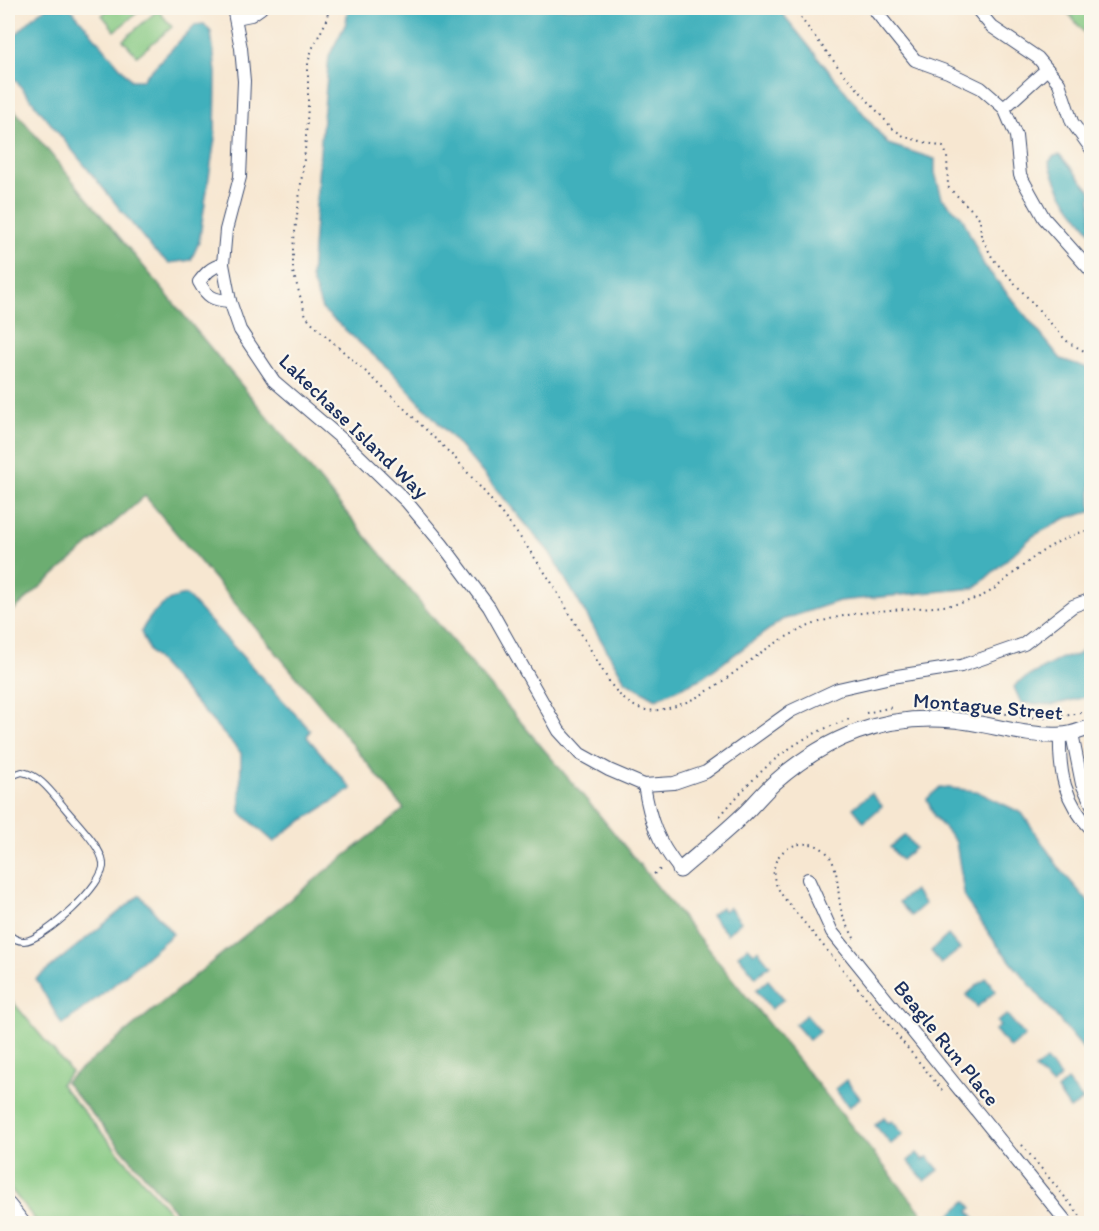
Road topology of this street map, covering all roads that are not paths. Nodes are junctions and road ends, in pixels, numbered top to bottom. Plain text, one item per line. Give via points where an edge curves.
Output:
1 (261, 8) edge
2 (873, 8) edge
3 (976, 8) edge
4 (235, 13) edge
5 (1047, 69) junction
6 (1004, 108) junction
7 (1092, 150) edge
8 (223, 264) junction
9 (1092, 272) edge
10 (230, 301) junction
11 (1092, 599) edge
12 (1092, 727) edge
13 (1066, 734) junction
14 (8, 777) edge
15 (644, 784) junction
16 (1082, 784) junction
17 (1066, 790) junction
18 (1092, 805) edge
19 (1092, 830) edge
20 (676, 865) joint
21 (808, 879) dead end
22 (8, 933) edge
23 (8, 1205) edge
24 (23, 1224) edge
25 (1068, 1224) edge

1 - 4 street via 251,15
2 - 6 street via 915,60 981,88
3 - 5 street via 992,27 1038,58
4 - 8 street, Lakechase Island Way via 244,81 240,177 226,231
5 - 6 street
5 - 7 street via 1059,83 1072,122
6 - 9 street via 1016,136 1020,175 1044,218
8 - 10 street, Lakechase Island Way
8 - 10 street via 215,266 199,282 214,300
10 - 15 street, Lakechase Island Way via 240,330 274,381 343,440 442,544 489,607 559,731 580,754
11 - 15 street, Lakechase Island Way via 1073,606 1024,644 962,666 838,689 791,711 706,772 674,783
12 - 13 street, Montague Street
13 - 16 street
13 - 17 street via 1060,764
13 - 20 street, Montague Street via 1026,733 924,717 857,731 807,756 743,815
14 - 22 lane via 22,772 37,778 87,835 104,864 90,891 37,937 24,942
15 - 20 street via 649,816
16 - 17 lane
16 - 18 street
17 - 19 street
21 - 25 street, Beagle Run Place via 832,933
23 - 24 street

